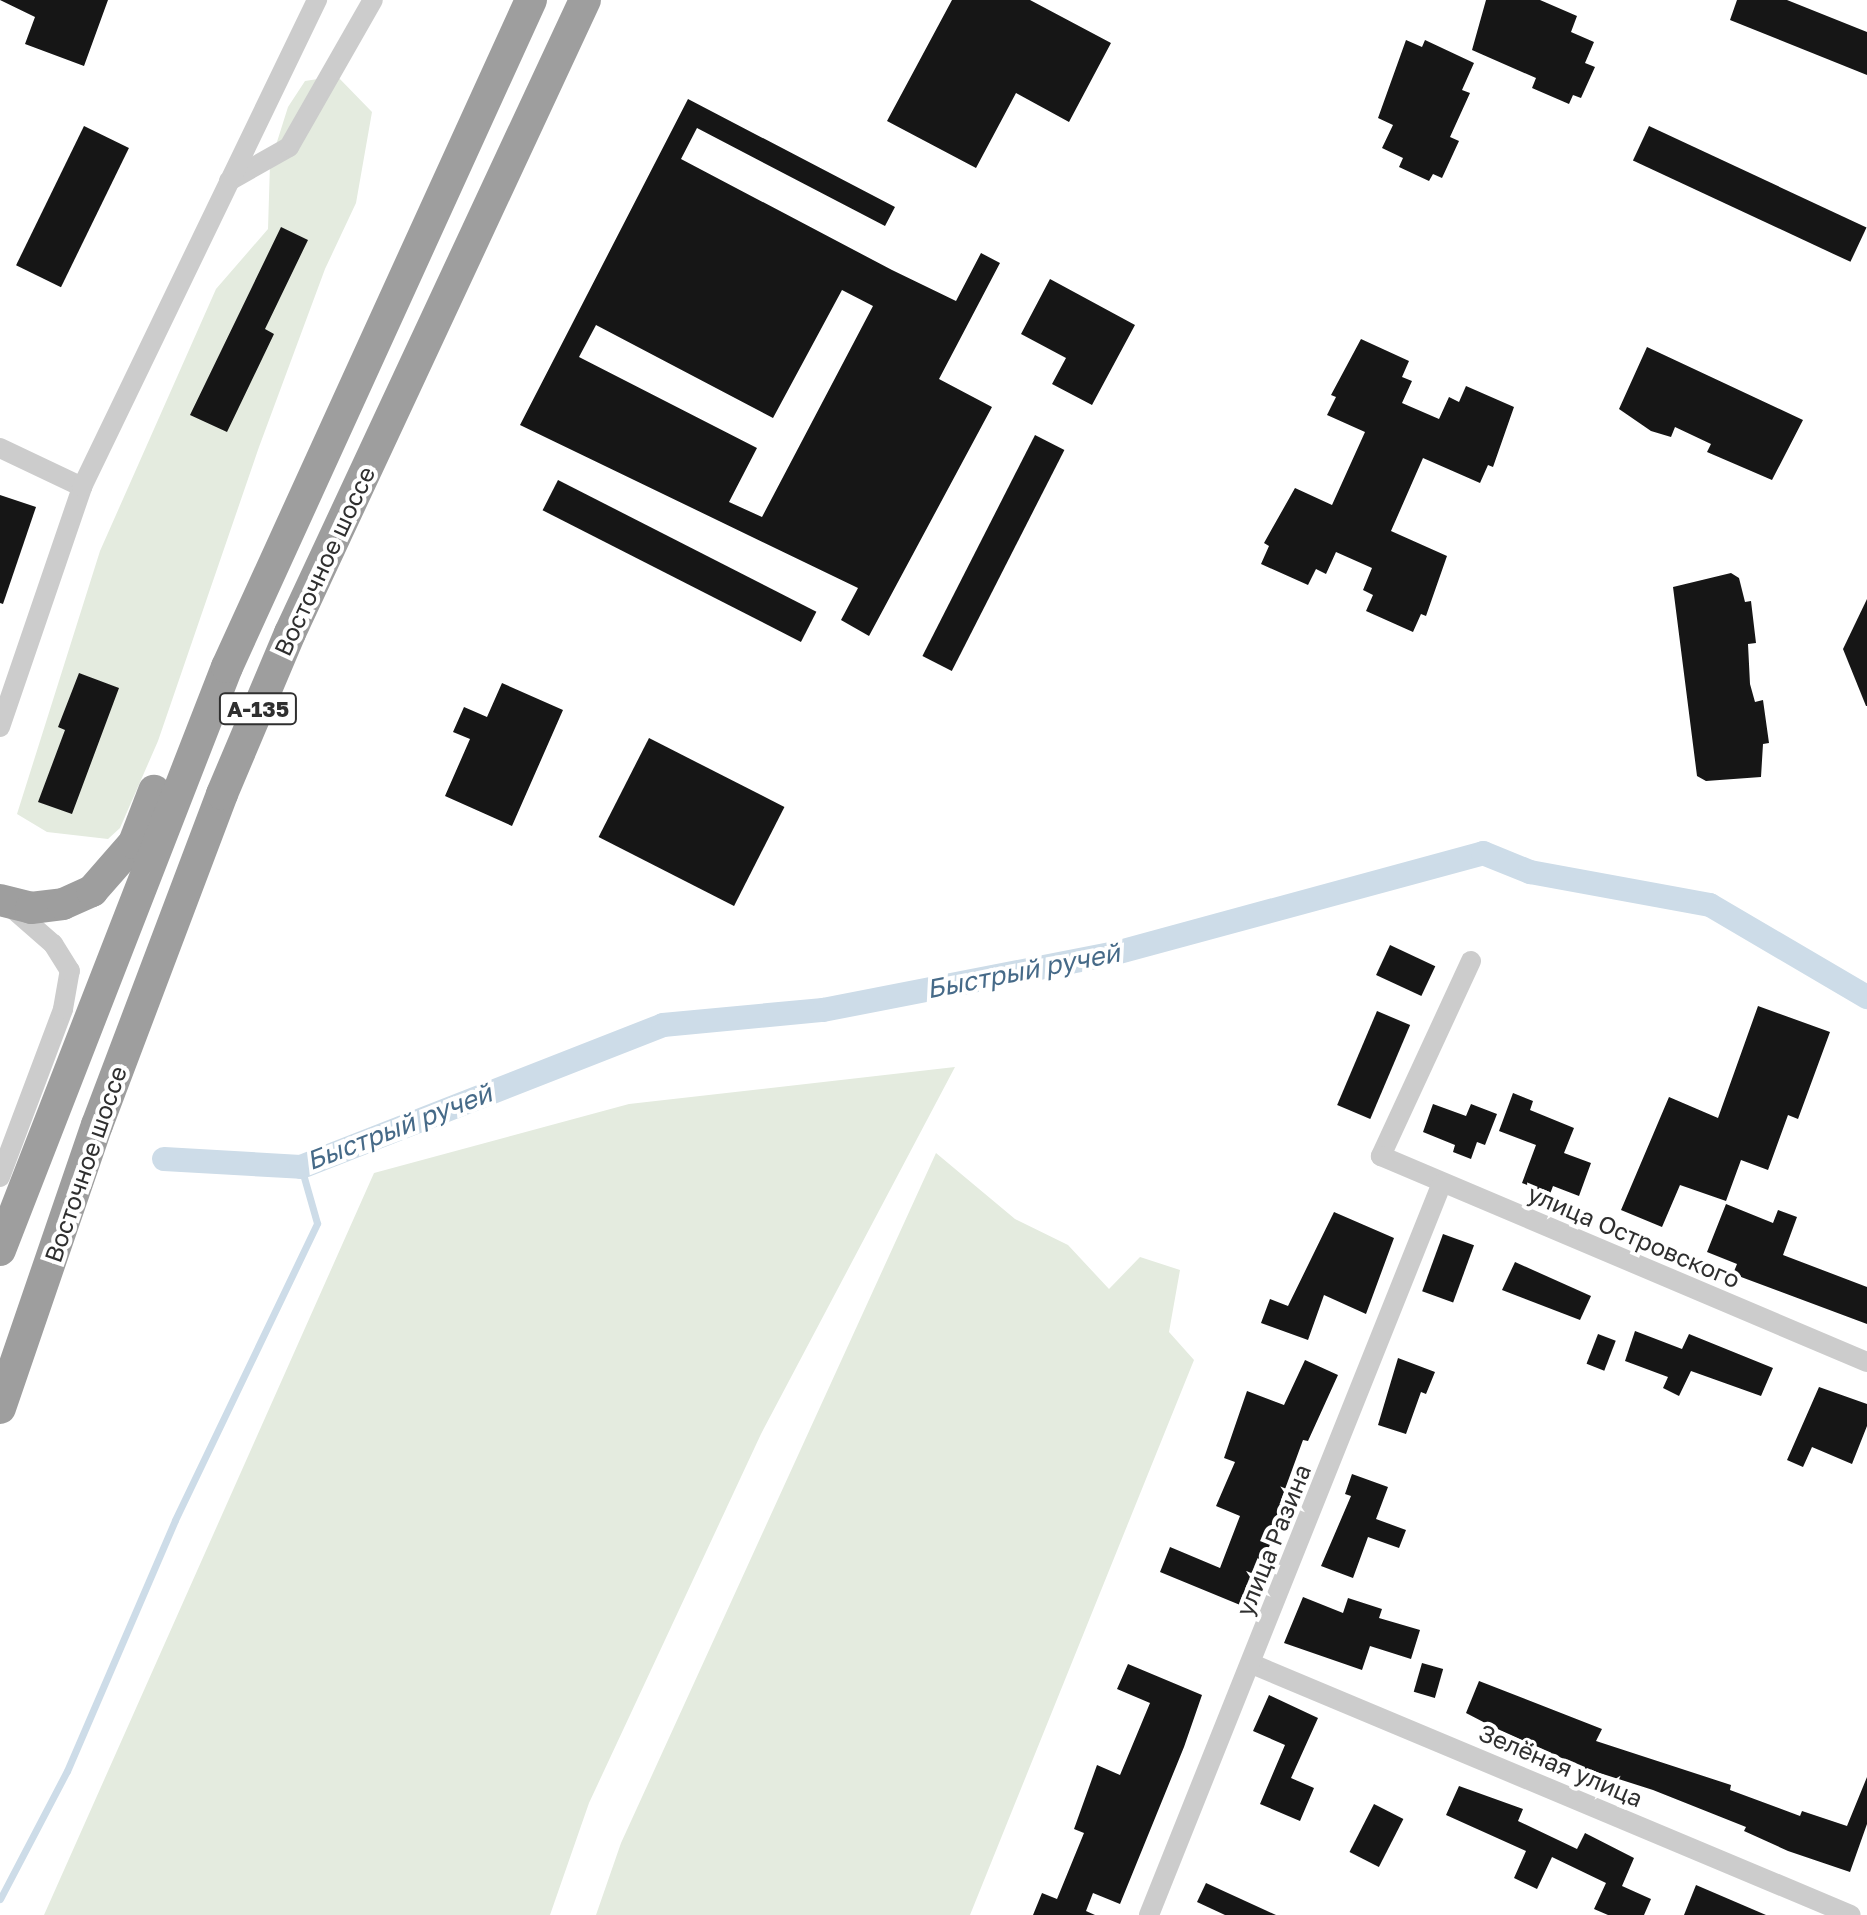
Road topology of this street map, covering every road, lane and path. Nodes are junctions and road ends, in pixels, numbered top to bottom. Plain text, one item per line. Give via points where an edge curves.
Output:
1 (317, 0) edge
2 (373, 0) edge
3 (531, 0) edge
4 (585, 0) edge
5 (229, 181) junction
6 (0, 448) edge
7 (82, 487) junction
8 (214, 699) junction
9 (0, 727) edge
10 (0, 901) edge
11 (1471, 961) dead end
12 (0, 1177) edge
13 (1442, 1183) junction
14 (0, 1187) edge
15 (4, 1238) edge
16 (1867, 1362) edge
17 (0, 1408) edge
18 (1252, 1664) junction
19 (1149, 1915) edge
20 (1851, 1915) edge

1 - 5 street
2 - 5 street via 289,147
3 - 8 highway, Восточное шоссе / А-135
4 - 17 highway, Восточное шоссе / А-135 via 290,633 222,794 97,1125
5 - 7 street
6 - 7 street
7 - 9 street
8 - 10 highway via 189,727 134,843 92,891 63,904 31,908
8 - 15 highway, Восточное шоссе / А-135
10 - 12 street via 29,920 70,971 63,1009
11 - 13 street, улица Островского via 1381,1156
13 - 16 street, улица Островского
13 - 18 street, улица Разина
14 - 15 street
18 - 19 street, улица Разина
18 - 20 street, Зелёная улица

